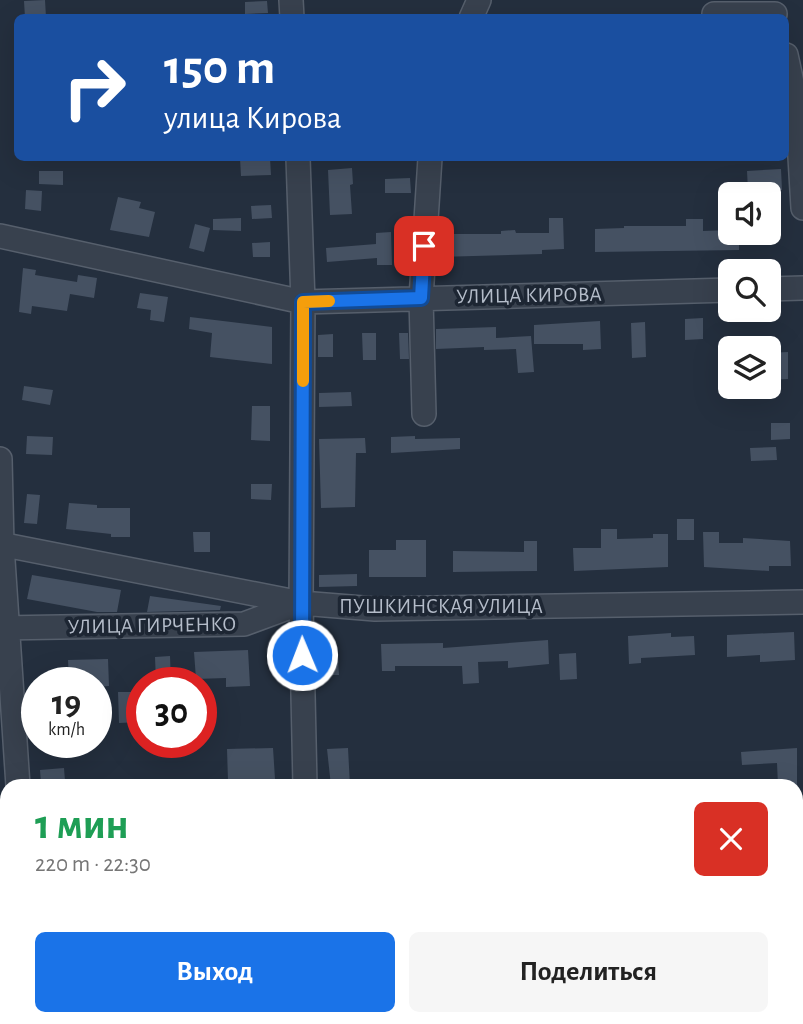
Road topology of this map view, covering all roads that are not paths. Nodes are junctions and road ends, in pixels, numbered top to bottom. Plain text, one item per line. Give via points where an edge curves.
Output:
1 (774, 10) edge
2 (714, 14) dead end
3 (789, 69) edge
4 (298, 161) edge
5 (430, 161) edge
6 (803, 208) edge
7 (0, 236) edge
8 (803, 288) edge
9 (781, 289) edge
10 (718, 290) edge
11 (421, 298) junction
12 (303, 302) junction
13 (424, 415) dead end
14 (0, 459) edge
15 (1, 545) edge
16 (803, 602) edge
17 (301, 603) junction
18 (3, 628) edge
19 (17, 779) edge
20 (305, 779) edge

1 - 2 street
3 - 6 street via 797,106
4 - 12 street
5 - 11 street
7 - 12 street, УЛИЦА КИРОВА
8 - 9 street
10 - 11 street, УЛИЦА КИРОВА
11 - 12 street, УЛИЦА КИРОВА
11 - 13 street
12 - 17 street
14 - 15 street
15 - 17 street, ПУШКИНСКАЯ УЛИЦА
15 - 18 street
16 - 17 street, ПУШКИНСКАЯ УЛИЦА via 375,609
17 - 18 street, УЛИЦА ГИРЧЕНКО via 244,624
17 - 20 street
18 - 19 street

